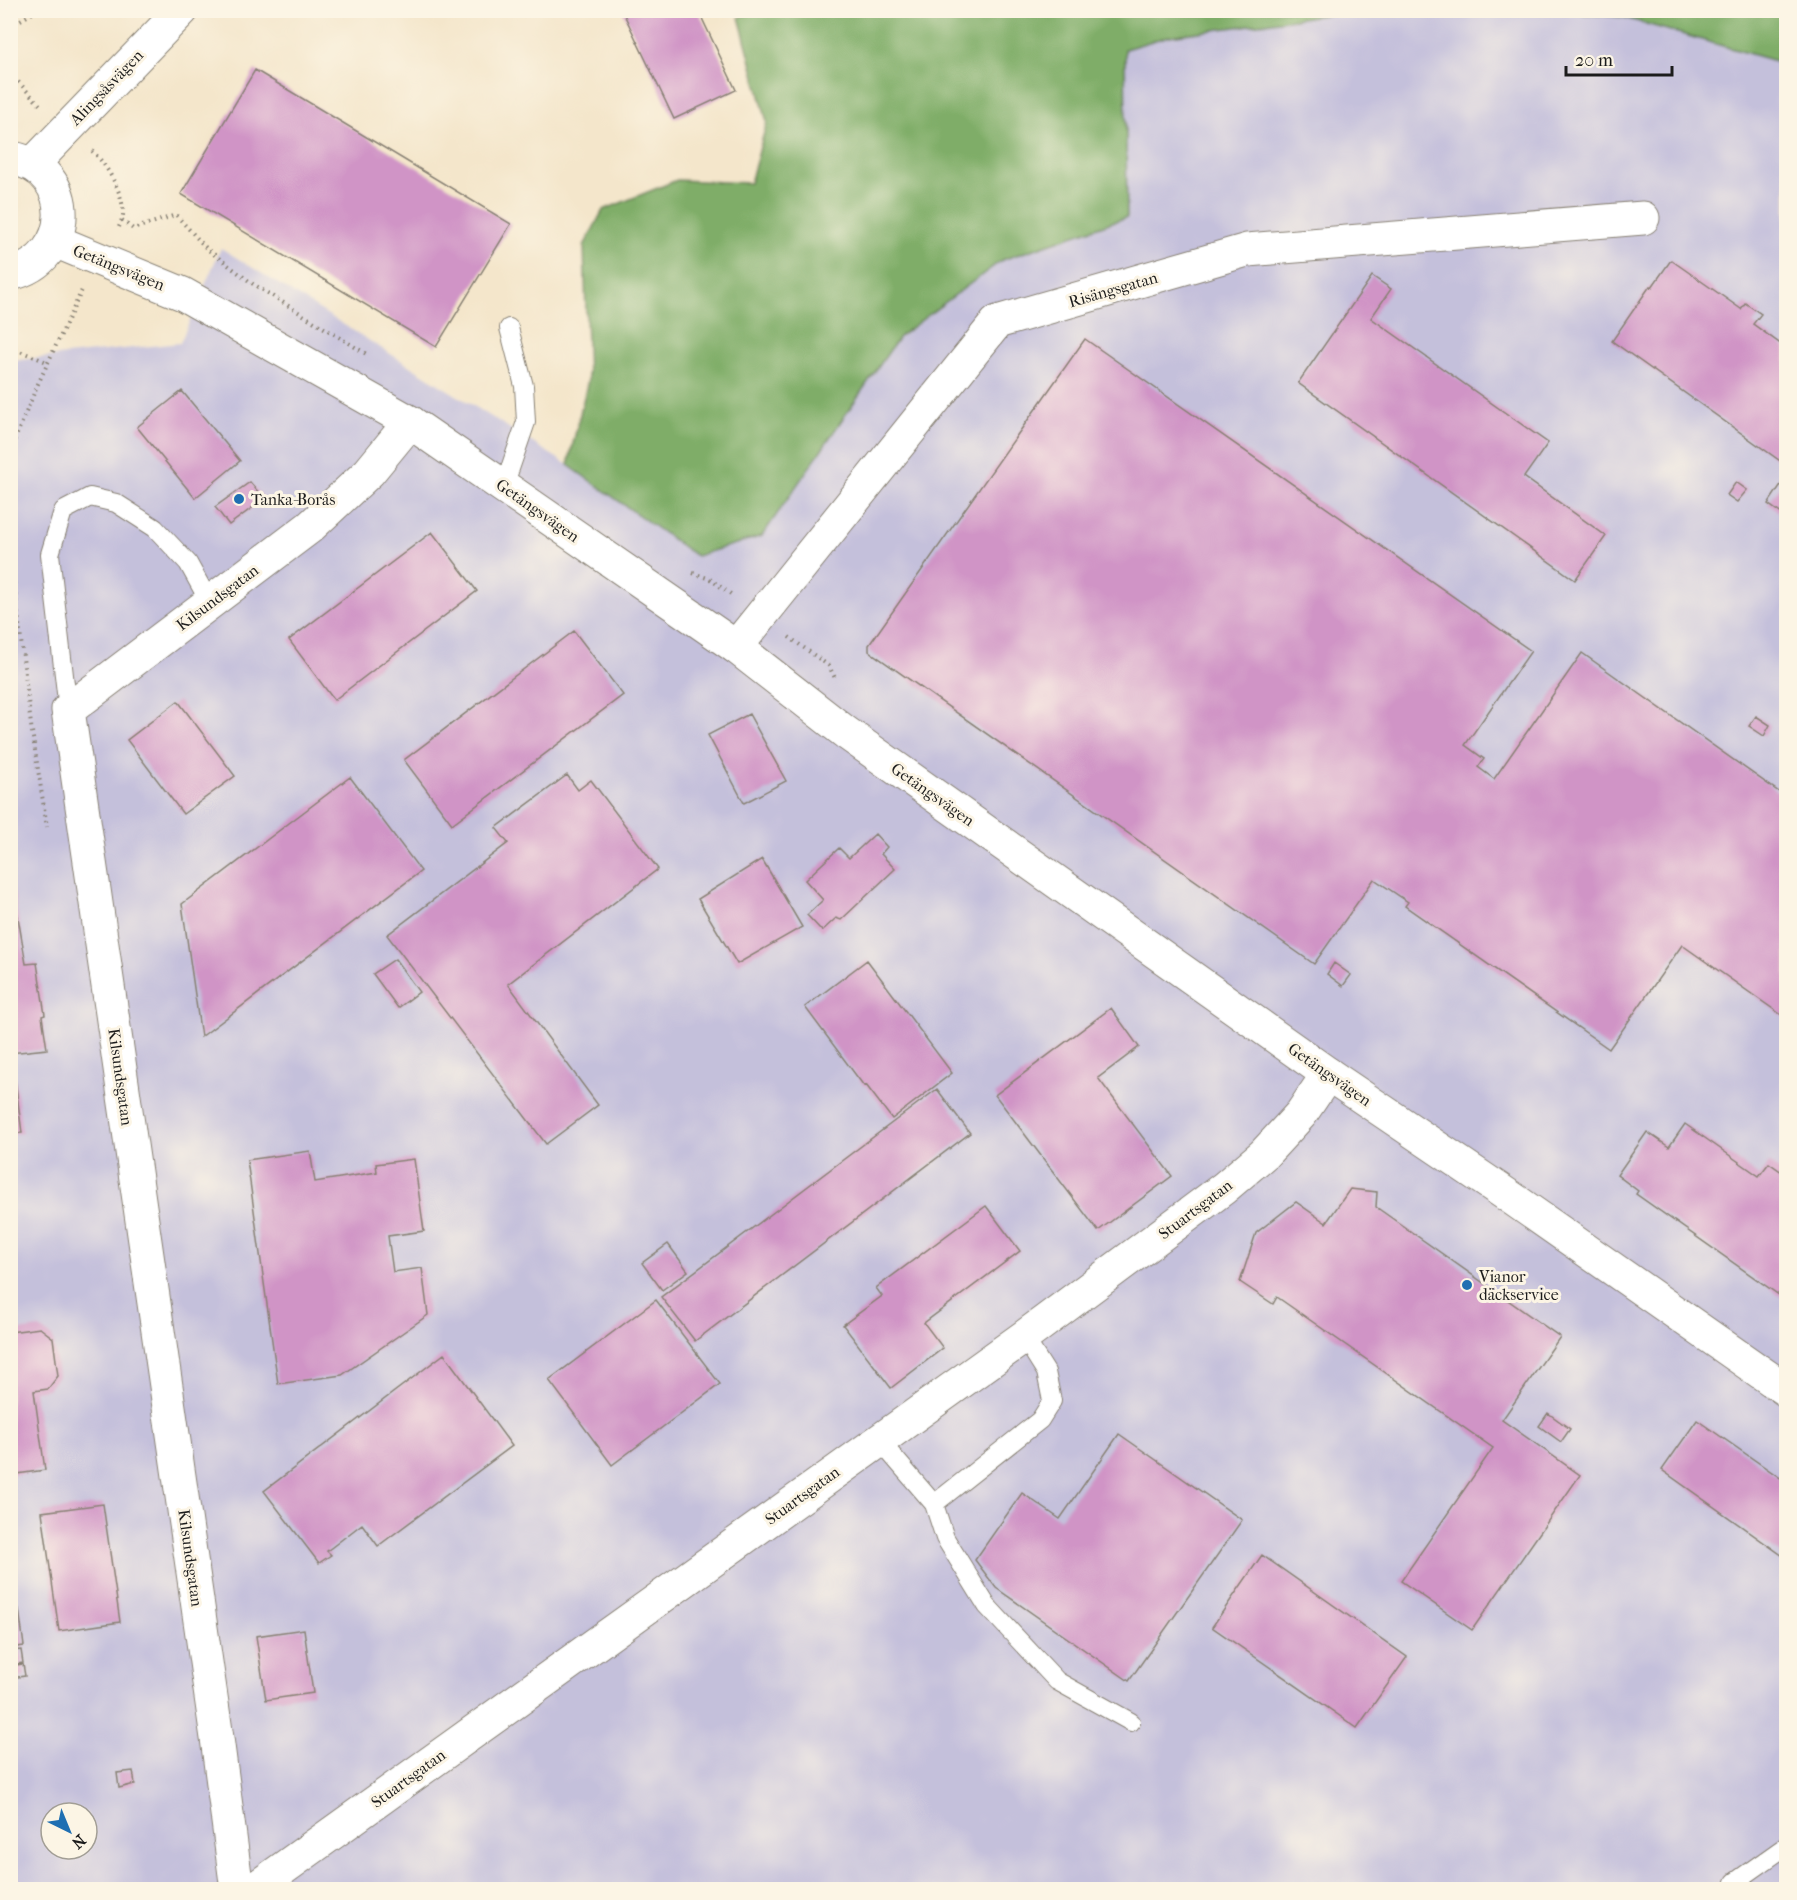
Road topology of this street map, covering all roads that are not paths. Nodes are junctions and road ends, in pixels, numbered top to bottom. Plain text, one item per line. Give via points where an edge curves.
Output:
1 (182, 10) edge
2 (21, 162) edge
3 (1642, 218) dead end
4 (55, 241) junction
5 (10, 273) edge
6 (509, 328) dead end
7 (410, 422) junction
8 (504, 486) junction
9 (210, 603) junction
10 (736, 647) junction
11 (68, 710) junction
12 (1328, 1074) junction
13 (1024, 1337) junction
14 (1786, 1390) edge
15 (879, 1440) junction
16 (934, 1504) junction
17 (1131, 1722) dead end
18 (1786, 1846) edge
19 (1733, 1887) edge
20 (237, 1890) edge
21 (253, 1890) edge

1 - 2 street, Alingsåsvägen
2 - 4 street via 43,174 58,198 61,213
3 - 10 street, Risängsgatan via 1248,250 997,322
4 - 5 street via 36,264
4 - 7 street, Getängsvägen via 183,294
6 - 8 lane via 524,386 526,422
7 - 8 street, Getängsvägen
7 - 9 street, Kilsundsgatan via 369,472 309,527
8 - 10 street, Getängsvägen
9 - 11 street, Kilsundsgatan
9 - 11 lane via 188,563 154,528 116,503 90,497 63,511 50,554
10 - 12 street, Getängsvägen via 845,732
11 - 20 street, Kilsundsgatan
12 - 13 street, Stuartsgatan via 1301,1114 1264,1154
12 - 14 street, Getängsvägen
13 - 15 street, Stuartsgatan
13 - 16 lane via 1046,1372 1052,1401 1040,1420
15 - 16 lane
15 - 21 street, Stuartsgatan
16 - 17 lane via 945,1538 987,1606 1057,1681
18 - 19 lane

